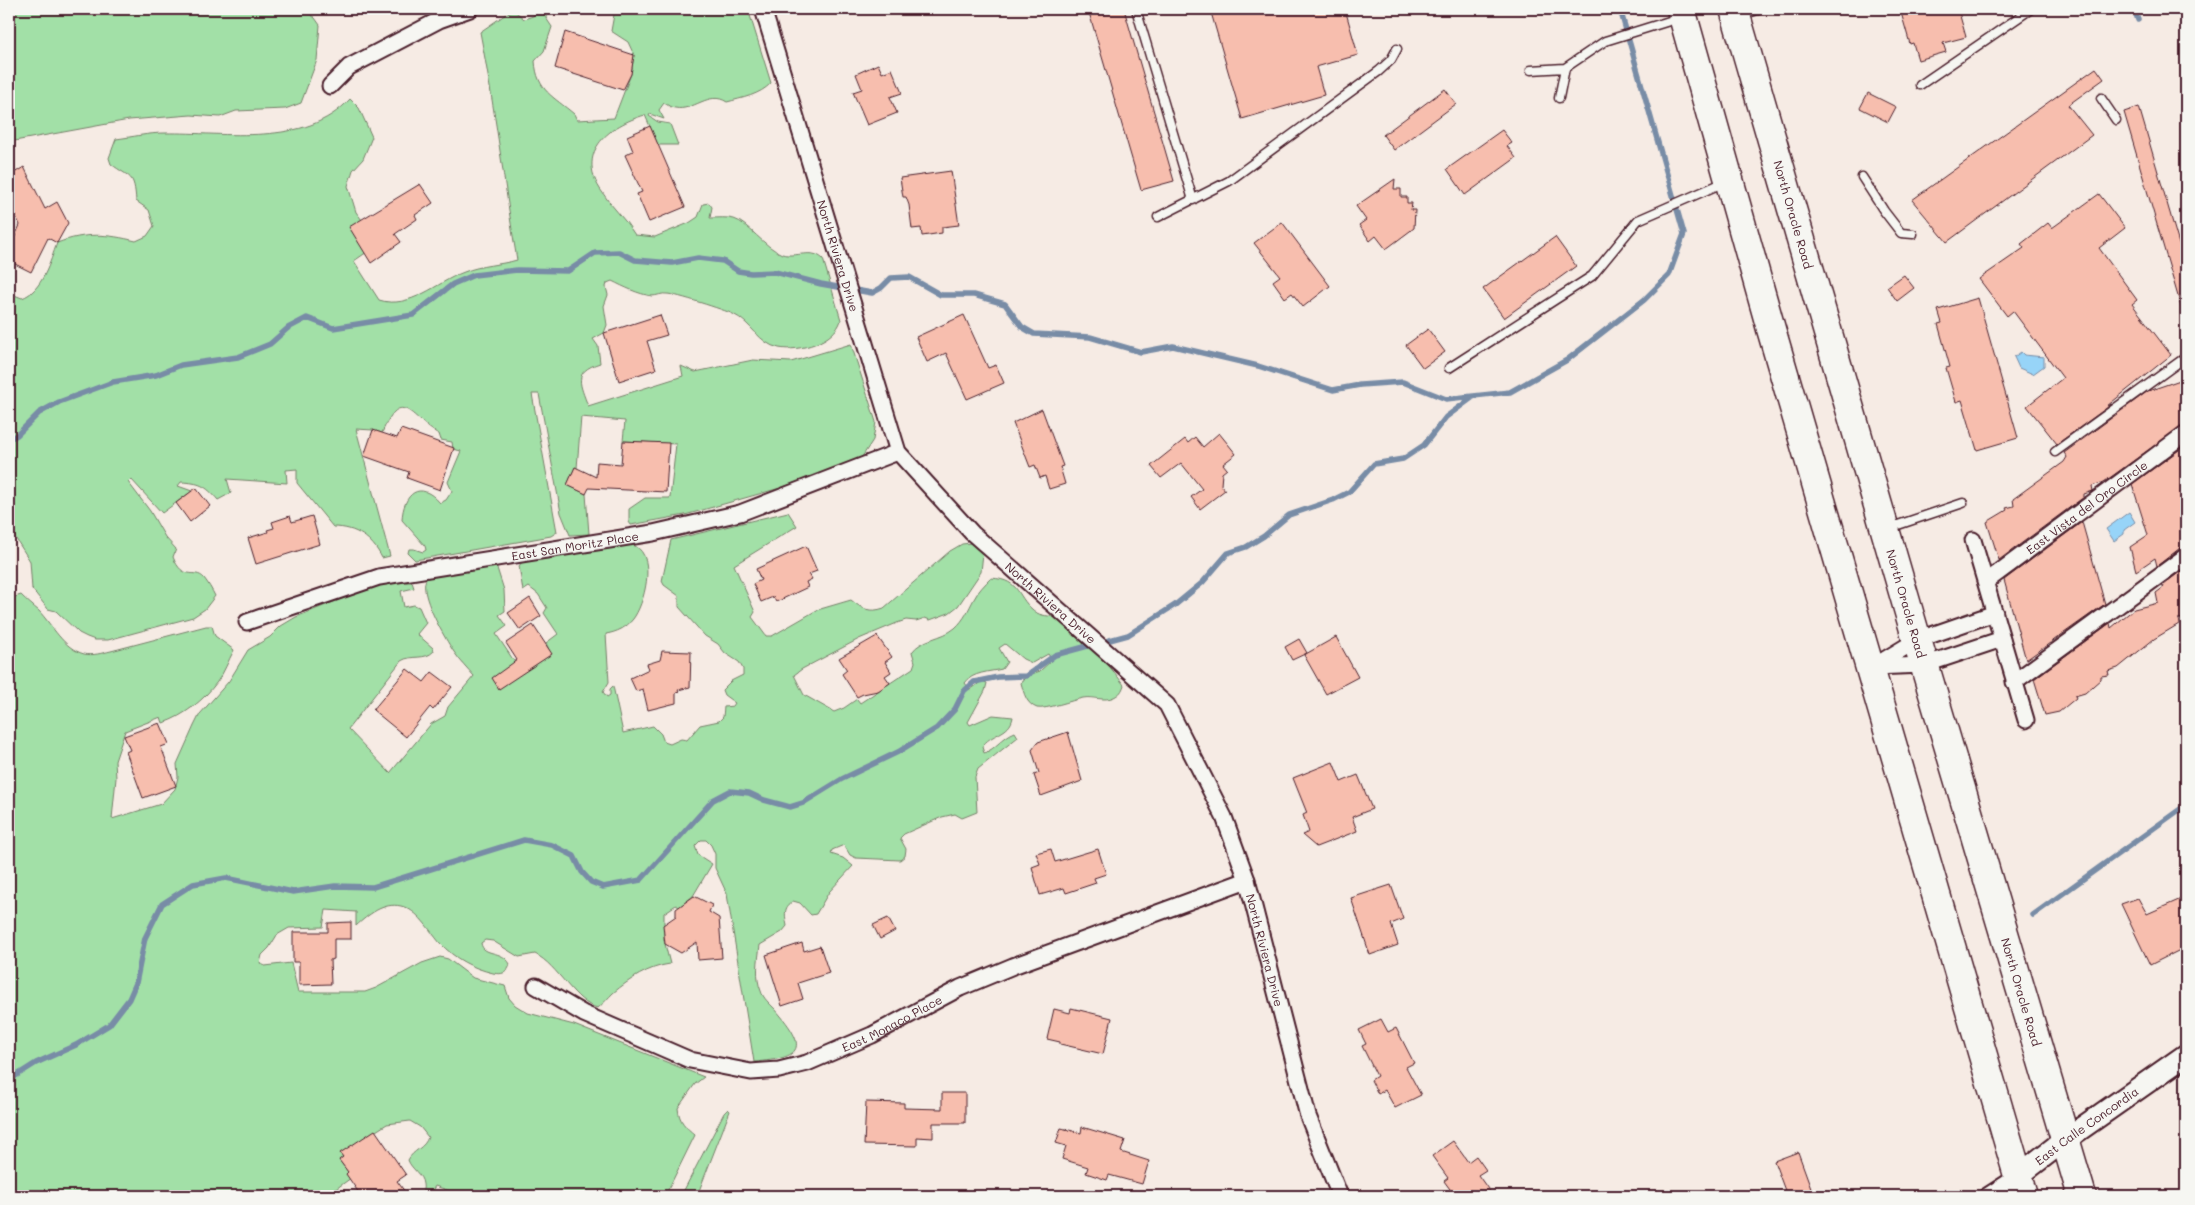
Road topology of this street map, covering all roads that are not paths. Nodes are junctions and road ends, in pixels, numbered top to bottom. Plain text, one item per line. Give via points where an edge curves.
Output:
1 (470, 9) edge
2 (763, 9) edge
3 (1136, 9) edge
4 (2031, 9) edge
5 (1744, 11) edge
6 (1682, 12) edge
7 (1397, 49) dead end
8 (1565, 68) junction
9 (1531, 70) dead end
10 (1920, 85) dead end
11 (330, 86) dead end
12 (1559, 98) dead end
13 (2101, 98) dead end
14 (2116, 120) dead end
15 (1862, 177) dead end
16 (1730, 180) junction
17 (1193, 200) junction
18 (1158, 217) dead end
19 (1913, 234) dead end
20 (2186, 357) edge
21 (1450, 368) dead end
22 (2186, 433) edge
23 (898, 452) junction
24 (2055, 452) dead end
25 (1964, 503) dead end
26 (1885, 529) junction
27 (1973, 540) dead end
28 (2186, 556) edge
29 (1987, 581) junction
30 (1995, 613) junction
31 (247, 622) dead end
32 (2002, 639) junction
33 (1921, 652) junction
34 (1871, 668) junction
35 (2014, 682) junction
36 (2026, 720) dead end
37 (1247, 880) junction
38 (536, 986) dead end
39 (2186, 1055) edge
40 (2066, 1138) junction
41 (2021, 1186) edge
42 (1340, 1196) edge
43 (1987, 1196) edge
44 (2082, 1196) edge

1 - 11 street via 439,20 348,67
2 - 23 street, North Riviera Drive
3 - 17 lane
4 - 10 lane
5 - 26 highway, North Oracle Road
6 - 8 lane via 1605,41
6 - 16 highway
7 - 17 lane via 1391,60 1346,96 1229,181
8 - 9 lane
8 - 12 lane
13 - 14 lane
15 - 19 lane via 1902,233
16 - 21 lane via 1638,220 1592,276
16 - 34 highway
17 - 18 lane
20 - 24 lane
22 - 29 street, East Vista del Oro Circle
23 - 31 street, East San Moritz Place via 740,513 653,533 379,577
23 - 37 street, North Riviera Drive via 972,533 1167,705 1224,817
25 - 26 lane
26 - 33 highway, North Oracle Road
27 - 29 street
28 - 35 street
29 - 30 street
30 - 32 street
30 - 33 street
32 - 33 street
32 - 35 street
33 - 34 street
33 - 34 street
33 - 40 highway, North Oracle Road
34 - 41 highway
35 - 36 street
37 - 38 street, East Monaco Place via 1013,966 960,988 872,1035 807,1063 778,1070 750,1072 690,1060 584,1014
37 - 42 street, North Riviera Drive via 1308,1116
39 - 40 street, East Calle Concordia
40 - 41 street, East Calle Concordia
40 - 44 highway, North Oracle Road
41 - 43 street, East Calle Concordia

